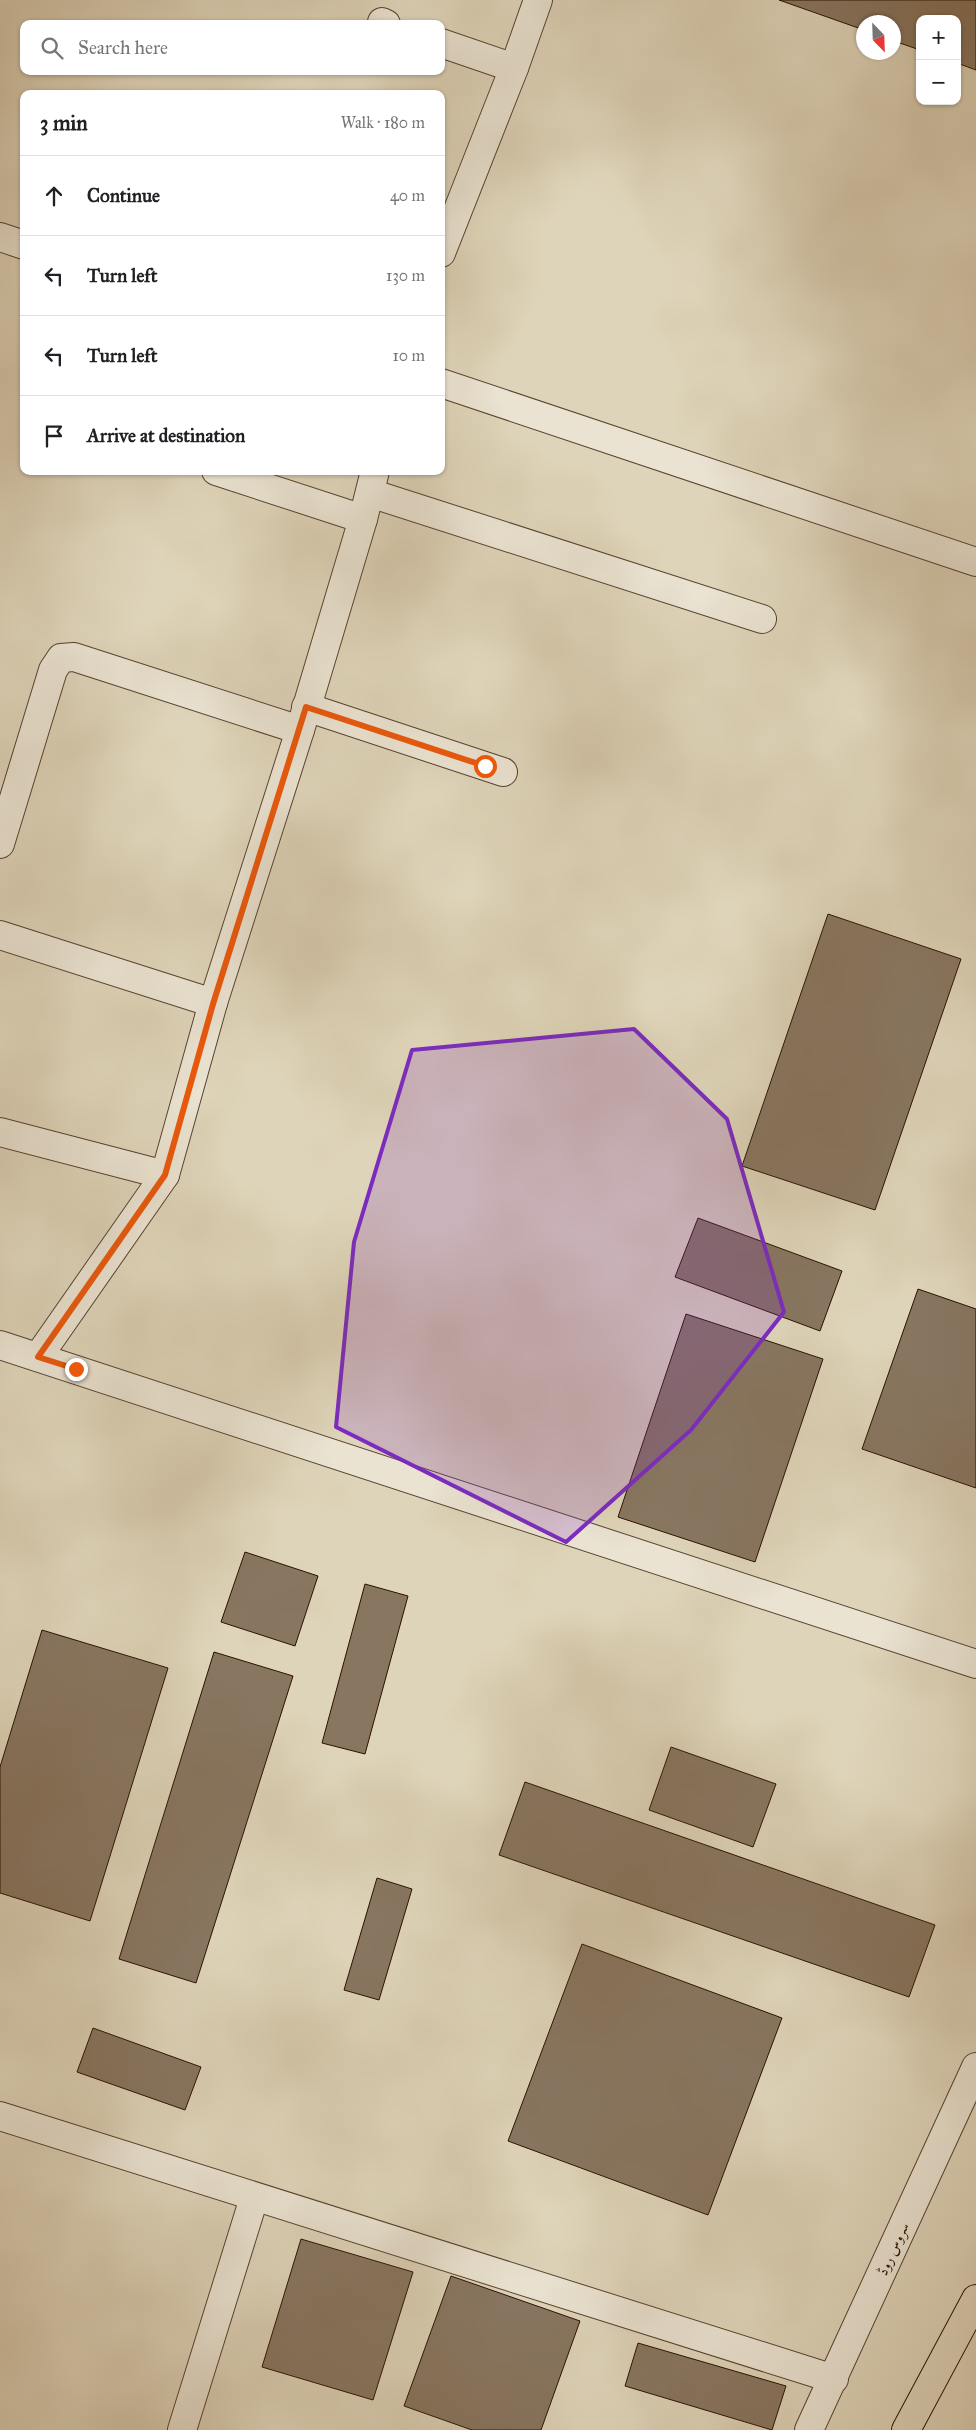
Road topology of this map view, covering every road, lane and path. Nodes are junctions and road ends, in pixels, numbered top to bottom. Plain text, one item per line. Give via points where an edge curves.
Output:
1 (538, 0) edge
2 (445, 44) edge
3 (514, 68) junction
4 (0, 237) edge
5 (445, 243) edge
6 (20, 244) edge
7 (445, 384) edge
8 (228, 475) edge
9 (372, 482) edge
10 (363, 519) junction
11 (976, 562) edge
12 (762, 619) dead end
13 (303, 718) junction
14 (503, 772) dead end
15 (0, 844) edge
16 (0, 935) edge
17 (213, 1004) junction
18 (0, 1132) edge
19 (165, 1175) junction
20 (0, 1344) edge
21 (38, 1357) junction
22 (976, 1664) edge
23 (976, 2067) edge
24 (0, 2116) edge
25 (254, 2198) junction
26 (976, 2299) edge
27 (834, 2380) junction
28 (182, 2430) edge
29 (809, 2430) edge
30 (906, 2430) edge

1 - 3 street
2 - 3 street
3 - 5 street
4 - 6 street
7 - 11 street
8 - 10 street
9 - 10 street
9 - 12 street
10 - 13 street
13 - 14 street
13 - 15 street via 74,657 61,658 53,670
13 - 17 street
16 - 17 street
17 - 19 street
18 - 19 street
19 - 21 street
20 - 21 street
21 - 22 street
23 - 27 street, سروس روڈ
24 - 25 street
25 - 27 street
25 - 28 street
26 - 30 main road
27 - 29 street, سروس روڈ

